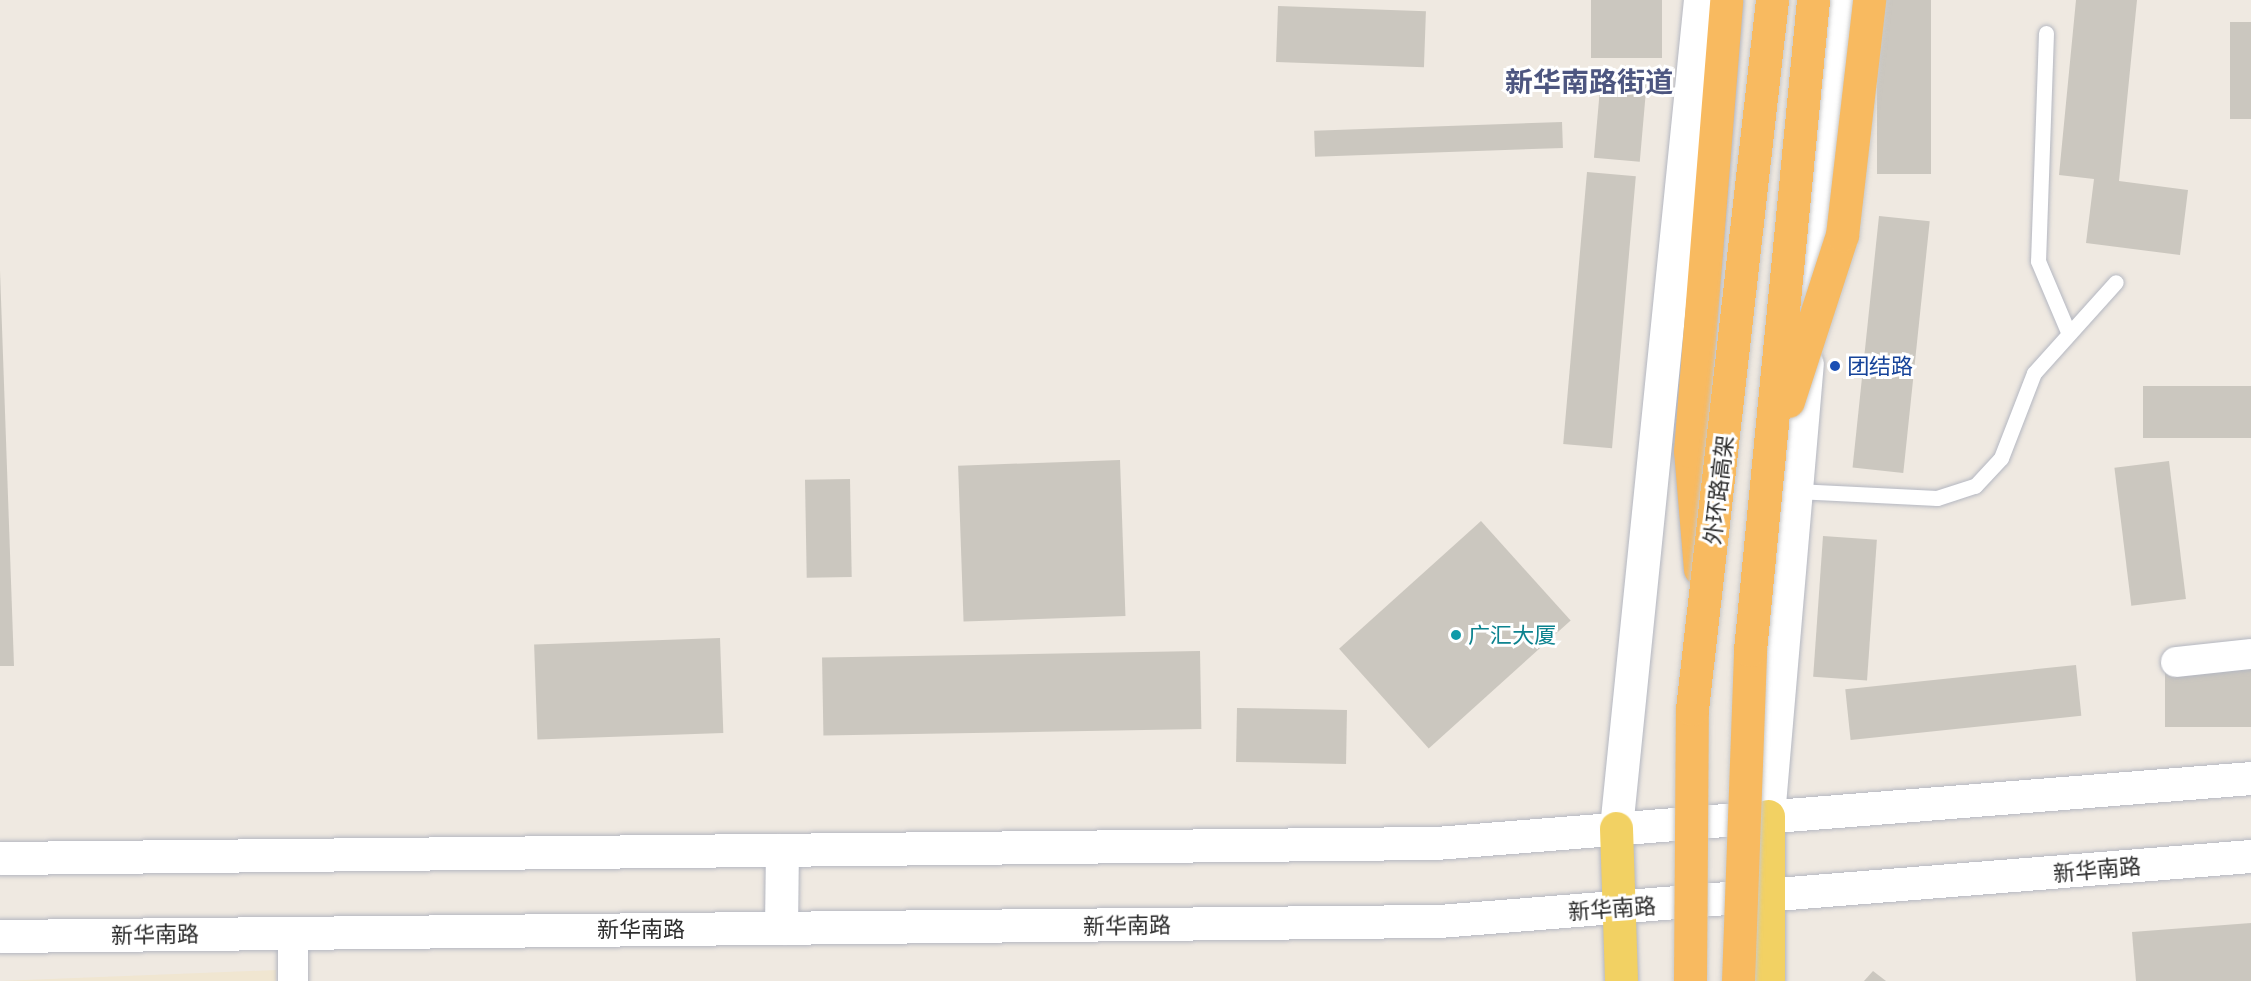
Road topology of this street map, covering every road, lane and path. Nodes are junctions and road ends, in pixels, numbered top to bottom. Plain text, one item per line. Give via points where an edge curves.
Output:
1 (1700, 0) edge
2 (1726, 0) edge
3 (1772, 0) edge
4 (1813, 0) edge
5 (1838, 0) edge
6 (1869, 0) edge
7 (2046, 33) dead end
8 (2116, 282) dead end
9 (2069, 334) junction
10 (1769, 459) junction
11 (1796, 491) junction
12 (1704, 610) junction
13 (2251, 654) edge
14 (2176, 662) dead end
15 (2251, 778) edge
16 (1768, 816) junction
17 (1616, 828) junction
18 (782, 850) junction
19 (2251, 856) edge
20 (0, 858) edge
21 (1765, 896) junction
22 (1616, 907) junction
23 (782, 928) junction
24 (293, 932) junction
25 (0, 936) edge
26 (293, 981) edge
27 (1621, 981) edge
28 (1690, 981) edge
29 (1738, 981) edge
30 (1768, 981) edge

1 - 17 main road
2 - 12 highway, bridge via 1690,451
3 - 12 highway, 外环路高架, bridge
4 - 10 highway, 外环路高架, bridge
5 - 11 main road
6 - 10 highway, bridge via 1842,235
7 - 9 lane via 2038,261
8 - 9 lane
9 - 11 lane via 2034,373 2001,458 1975,486 1937,498
10 - 29 highway, 外环路高架, bridge via 1750,650
11 - 16 main road
12 - 28 highway, 外环路高架, bridge via 1692,709
13 - 14 street
15 - 16 main road
16 - 17 main road
16 - 21 main road
17 - 18 main road via 1436,843
17 - 22 main road
18 - 20 main road
18 - 23 main road
19 - 21 main road, 新华南路
21 - 22 main road, 新华南路
21 - 30 main road
22 - 23 main road, 新华南路 via 1439,921
22 - 27 main road
23 - 24 main road, 新华南路
24 - 25 main road, 新华南路
24 - 26 street

